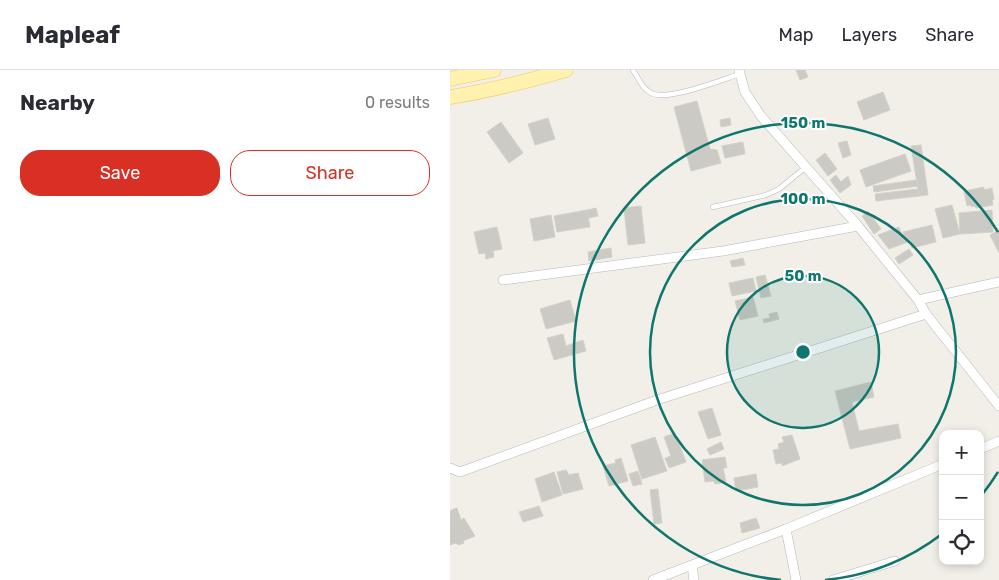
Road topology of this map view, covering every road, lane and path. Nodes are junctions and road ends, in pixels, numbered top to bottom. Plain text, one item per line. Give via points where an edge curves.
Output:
1 (494, 70) edge
2 (566, 70) edge
3 (634, 70) edge
4 (739, 72) edge
5 (450, 80) edge
6 (450, 97) edge
7 (806, 167) junction
8 (713, 207) dead end
9 (858, 226) junction
10 (503, 280) dead end
11 (999, 282) edge
12 (918, 300) junction
13 (926, 314) junction
14 (999, 406) edge
15 (999, 441) edge
16 (984, 447) edge
17 (939, 466) edge
18 (450, 468) edge
19 (786, 529) junction
20 (895, 561) dead end
21 (692, 566) junction
22 (653, 580) edge
23 (694, 580) edge
24 (796, 580) edge
25 (833, 580) edge

1 - 5 main road
2 - 6 main road via 480,93
3 - 4 lane via 644,88 653,94 664,95 691,90
4 - 7 street via 745,92 761,116
7 - 8 lane via 779,189 766,195
7 - 9 street
9 - 10 street via 723,251
9 - 12 street
11 - 12 street
12 - 13 street
13 - 14 street
13 - 18 street via 657,400 460,472
15 - 16 street
17 - 19 street
19 - 21 street
19 - 24 street
20 - 25 street
21 - 22 street
21 - 23 street

